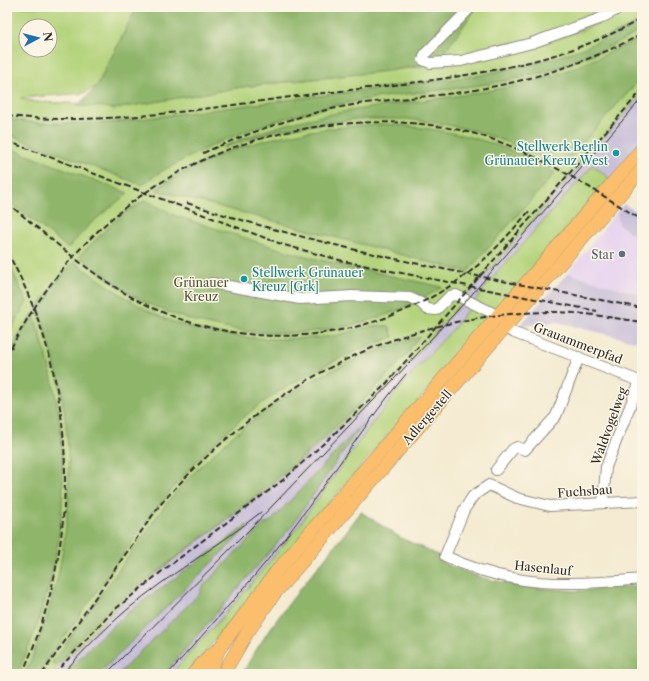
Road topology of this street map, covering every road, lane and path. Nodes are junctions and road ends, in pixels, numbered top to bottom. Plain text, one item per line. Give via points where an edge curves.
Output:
1 (471, 7) edge
2 (622, 7) edge
3 (642, 149) edge
4 (642, 169) edge
5 (212, 283) dead end
6 (497, 315) junction
7 (505, 327) junction
8 (579, 357) junction
9 (641, 382) edge
10 (496, 470) dead end
11 (370, 473) junction
12 (642, 501) edge
13 (603, 503) junction
14 (445, 556) joint
15 (642, 579) edge
16 (219, 649) junction
17 (193, 674) edge
18 (209, 674) edge
19 (223, 674) edge

1 - 2 street via 425,54 423,60 430,63 461,61 532,43 599,19
3 - 6 main road, Adlergestell
4 - 7 main road, Adlergestell
5 - 6 street via 300,299 352,296 410,298 427,309 436,310 450,296 456,295
6 - 11 main road, Adlergestell
7 - 8 street, Grauammerpfad via 512,332
7 - 11 main road, Adlergestell
8 - 9 street, Grauammerpfad
8 - 10 street via 556,416 526,450 517,447
9 - 13 street, Waldvogelweg via 606,467
11 - 16 main road, Adlergestell via 276,572
11 - 19 main road, Adlergestell via 266,605
12 - 13 street, Fuchsbau
13 - 14 street, Fuchsbau via 550,506 517,498 492,485 485,486 473,496 464,510
14 - 15 street, Hasenlauf via 489,574 534,583 572,585
16 - 17 main road, Adlergestell
16 - 18 main road, Adlergestell

